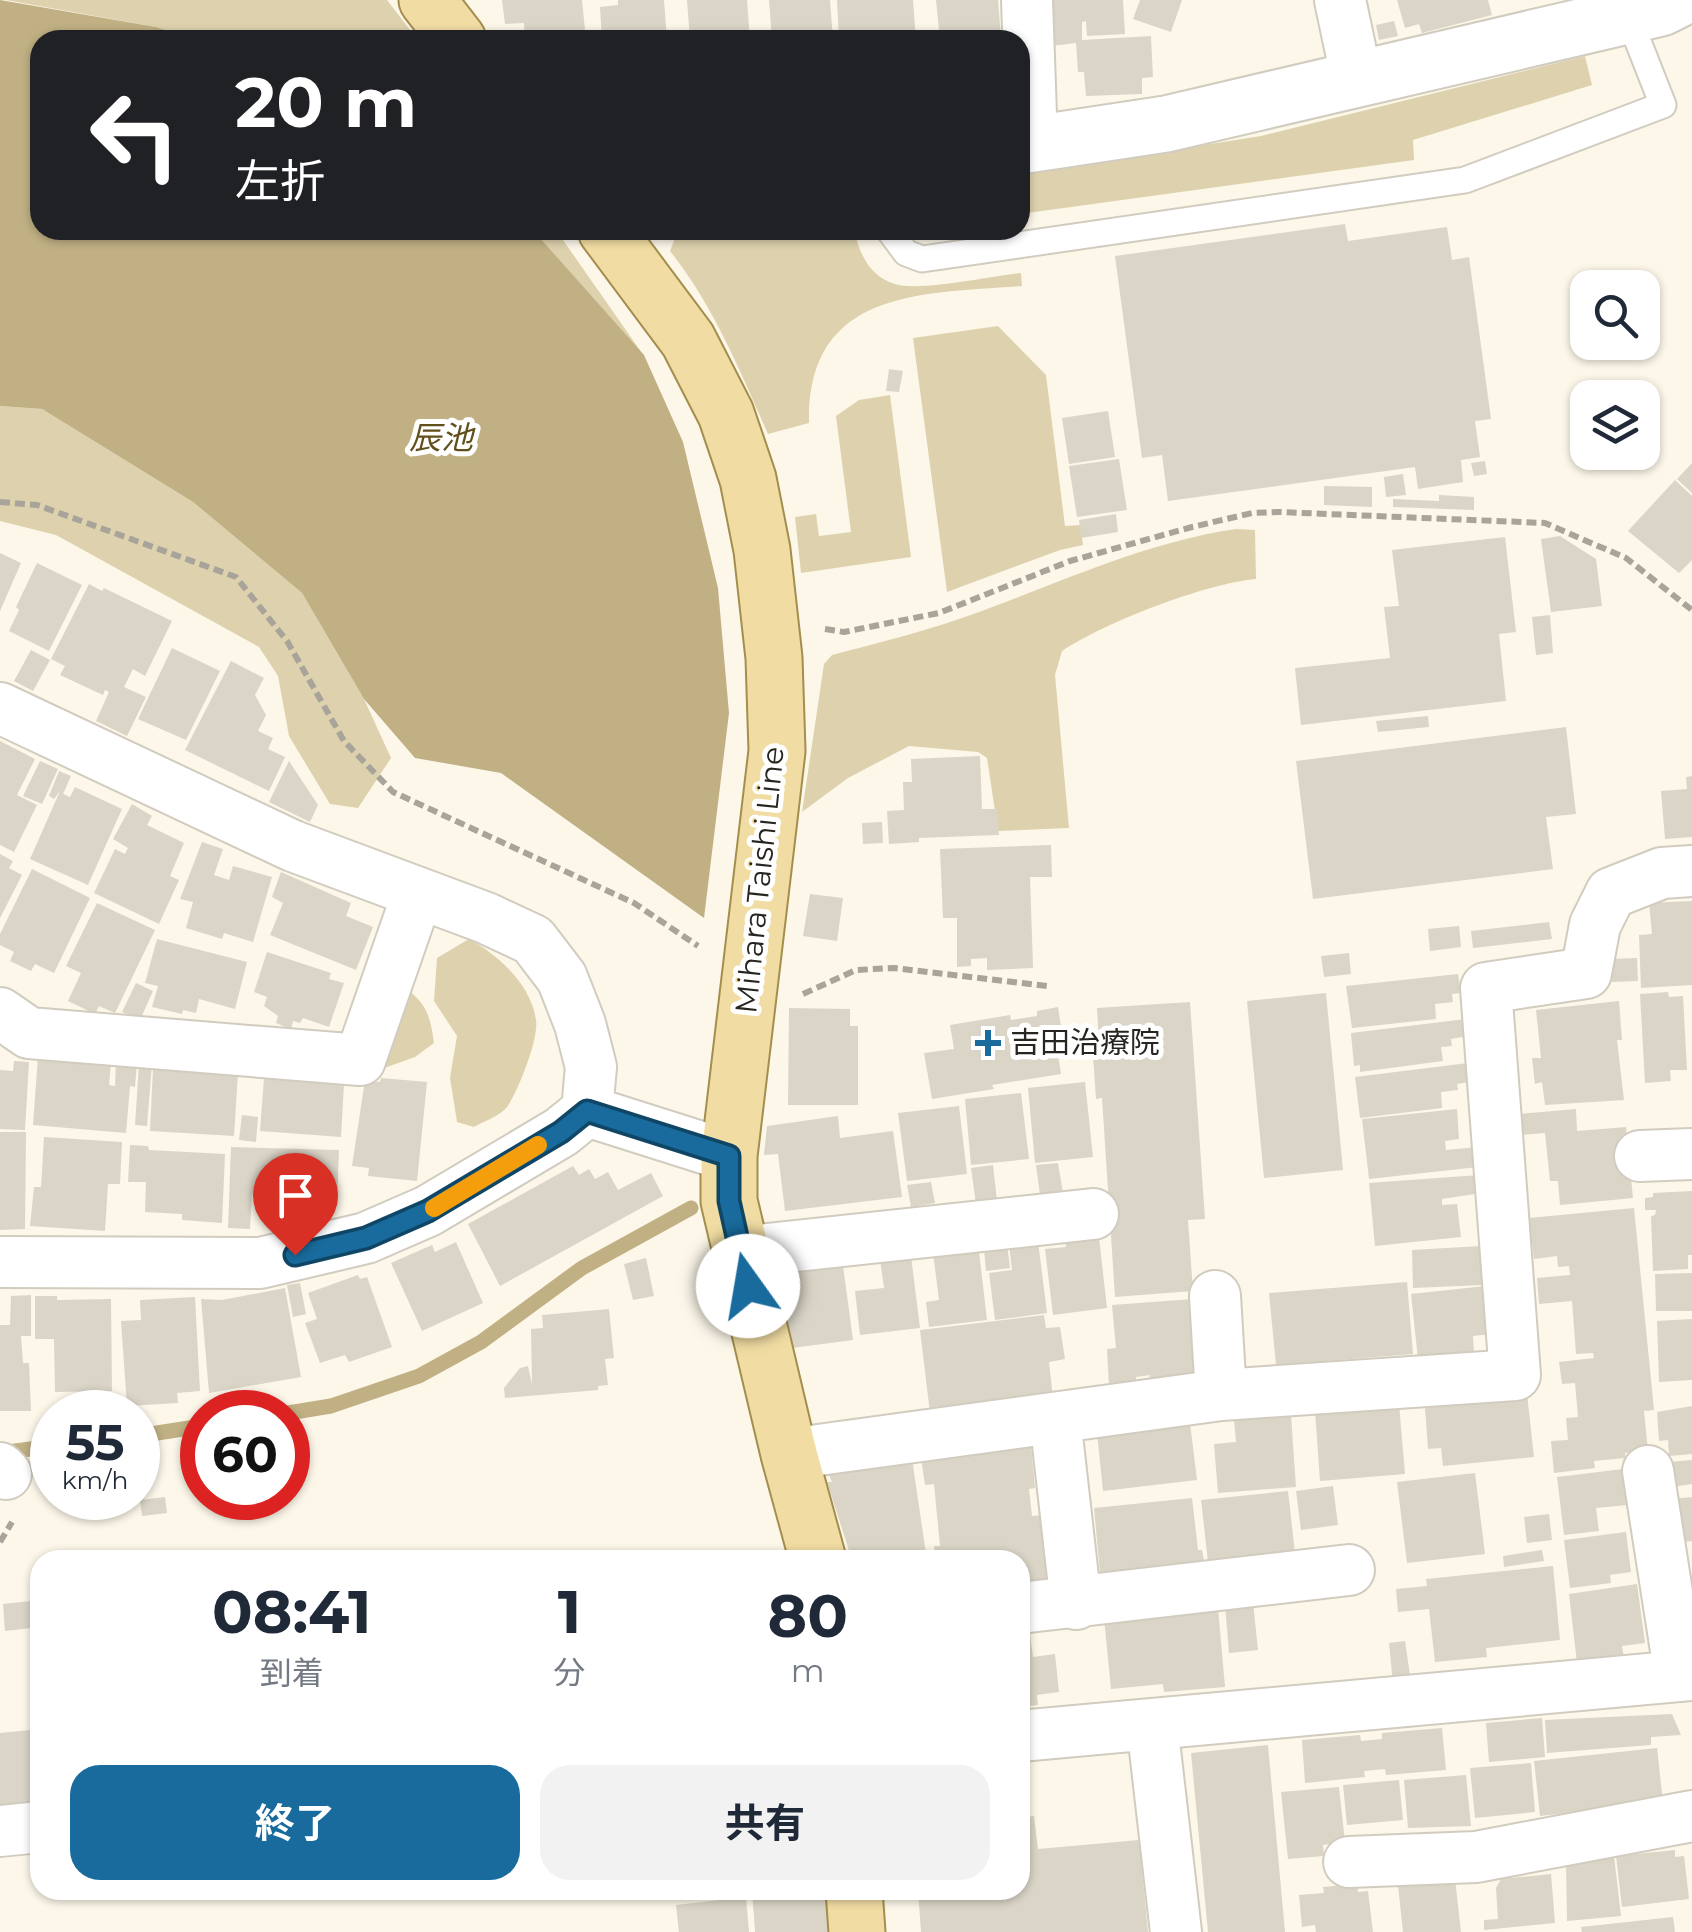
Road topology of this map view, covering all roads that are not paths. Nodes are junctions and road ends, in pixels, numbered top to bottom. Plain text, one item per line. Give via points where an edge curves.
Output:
1 (427, 0) edge
2 (1027, 0) edge
3 (1340, 0) edge
4 (1642, 5) edge
5 (450, 30) edge
6 (1027, 30) edge
7 (1357, 80) junction
8 (1030, 144) edge
9 (613, 240) edge
10 (896, 240) edge
11 (0, 708) edge
12 (1692, 871) edge
13 (418, 893) junction
14 (0, 1013) edge
15 (587, 1111) junction
16 (710, 1150) junction
17 (1692, 1154) edge
18 (1640, 1156) dead end
19 (1093, 1214) dead end
20 (740, 1252) junction
21 (0, 1262) edge
22 (1215, 1296) dead end
23 (1221, 1395) junction
24 (1055, 1418) junction
25 (789, 1454) junction
26 (1648, 1471) dead end
27 (815, 1550) edge
28 (1349, 1570) dead end
29 (1076, 1604) junction
30 (1030, 1607) edge
31 (1686, 1675) edge
32 (1152, 1724) junction
33 (1030, 1735) edge
34 (1692, 1816) edge
35 (30, 1828) edge
36 (0, 1830) edge
37 (1349, 1862) dead end
38 (855, 1900) edge
39 (857, 1932) edge
40 (1176, 1932) edge

1 - 5 main road
2 - 6 street
3 - 7 street
4 - 7 street
4 - 10 lane via 1663,105 1465,180 922,258 906,253
7 - 8 street via 1166,124
9 - 16 main road, Mihara Taishi Line via 688,340 726,414 762,550 774,658 778,751 748,990
11 - 13 street via 293,846
12 - 23 street via 1662,873 1611,894 1595,926 1586,973 1486,988 1515,1375
13 - 14 street via 360,1060 29,1032
13 - 15 street via 533,940 562,978 580,1024 591,1067
15 - 16 street
15 - 21 street via 428,1211 366,1238 260,1263
16 - 20 main road, Mihara Taishi Line
17 - 18 street
19 - 20 street
20 - 25 main road, Mihara Taishi Line
22 - 23 street
23 - 24 street
24 - 25 street
24 - 29 street
25 - 27 main road, Mihara Taishi Line
26 - 31 street
28 - 29 street
29 - 30 street
31 - 32 street
32 - 33 street
32 - 40 street
34 - 37 street via 1476,1858
35 - 36 street
38 - 39 main road

